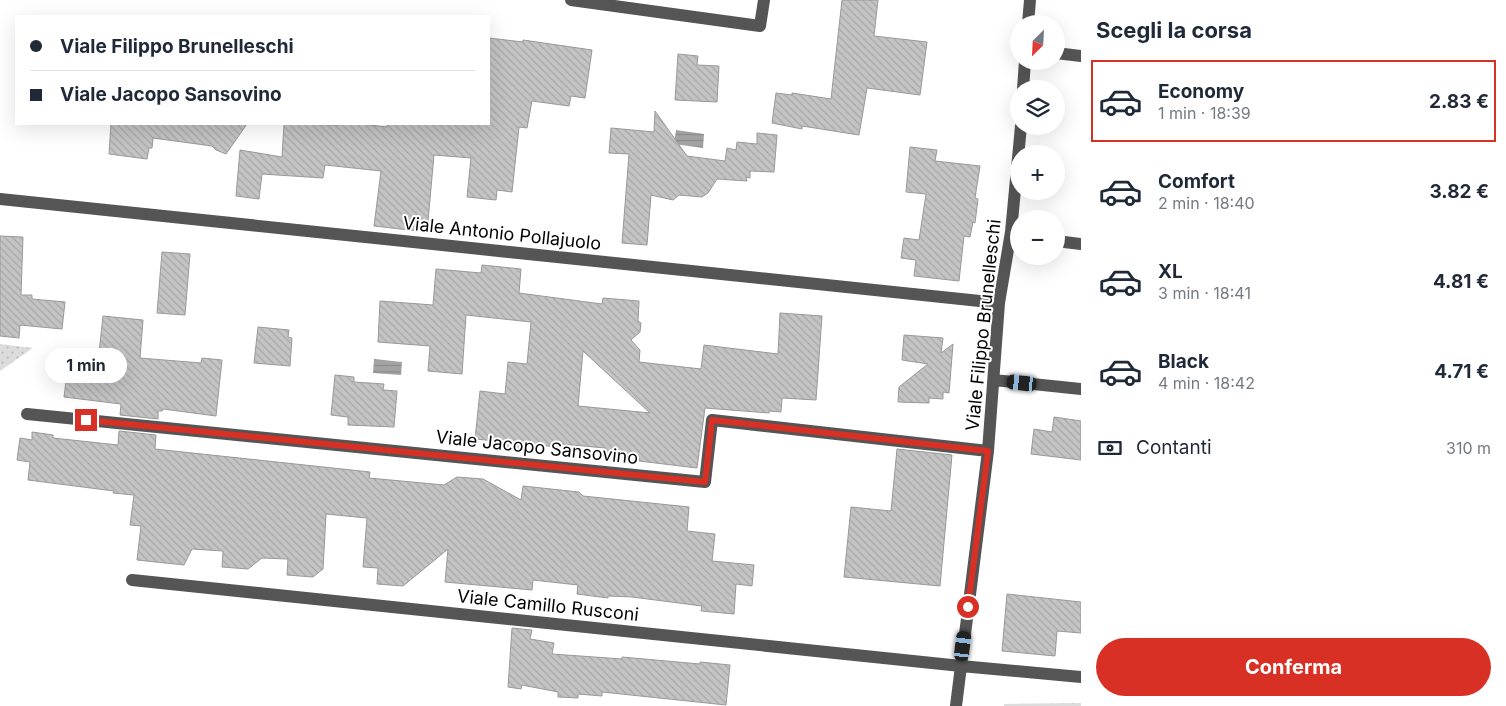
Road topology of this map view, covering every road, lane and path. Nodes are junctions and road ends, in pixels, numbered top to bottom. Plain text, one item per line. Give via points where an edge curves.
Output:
1 (571, 0) edge
2 (764, 0) edge
3 (1030, 0) edge
4 (1029, 15) edge
5 (1065, 53) edge
6 (1081, 56) edge
7 (1020, 135) edge
8 (0, 199) edge
9 (1016, 210) edge
10 (1065, 242) edge
11 (1081, 244) edge
12 (1010, 256) edge
13 (1000, 303) junction
14 (994, 380) junction
15 (1081, 389) edge
16 (28, 414) dead end
17 (988, 451) junction
18 (132, 580) dead end
19 (961, 666) junction
20 (1081, 677) edge
21 (956, 706) edge

1 - 2 street via 760,26
3 - 4 street
5 - 6 street
7 - 9 street, Viale Filippo Brunelleschi
8 - 13 street, Viale Antonio Pollajuolo
10 - 11 street
12 - 13 street, Viale Filippo Brunelleschi
13 - 14 street, Viale Filippo Brunelleschi
14 - 15 street
14 - 17 street, Viale Filippo Brunelleschi
16 - 17 street, Viale Jacopo Sansovino via 705,482 712,420
17 - 19 street, Viale Filippo Brunelleschi
18 - 19 street, Viale Camillo Rusconi
19 - 20 street, Viale Camillo Rusconi
19 - 21 street, Viale Filippo Brunelleschi

